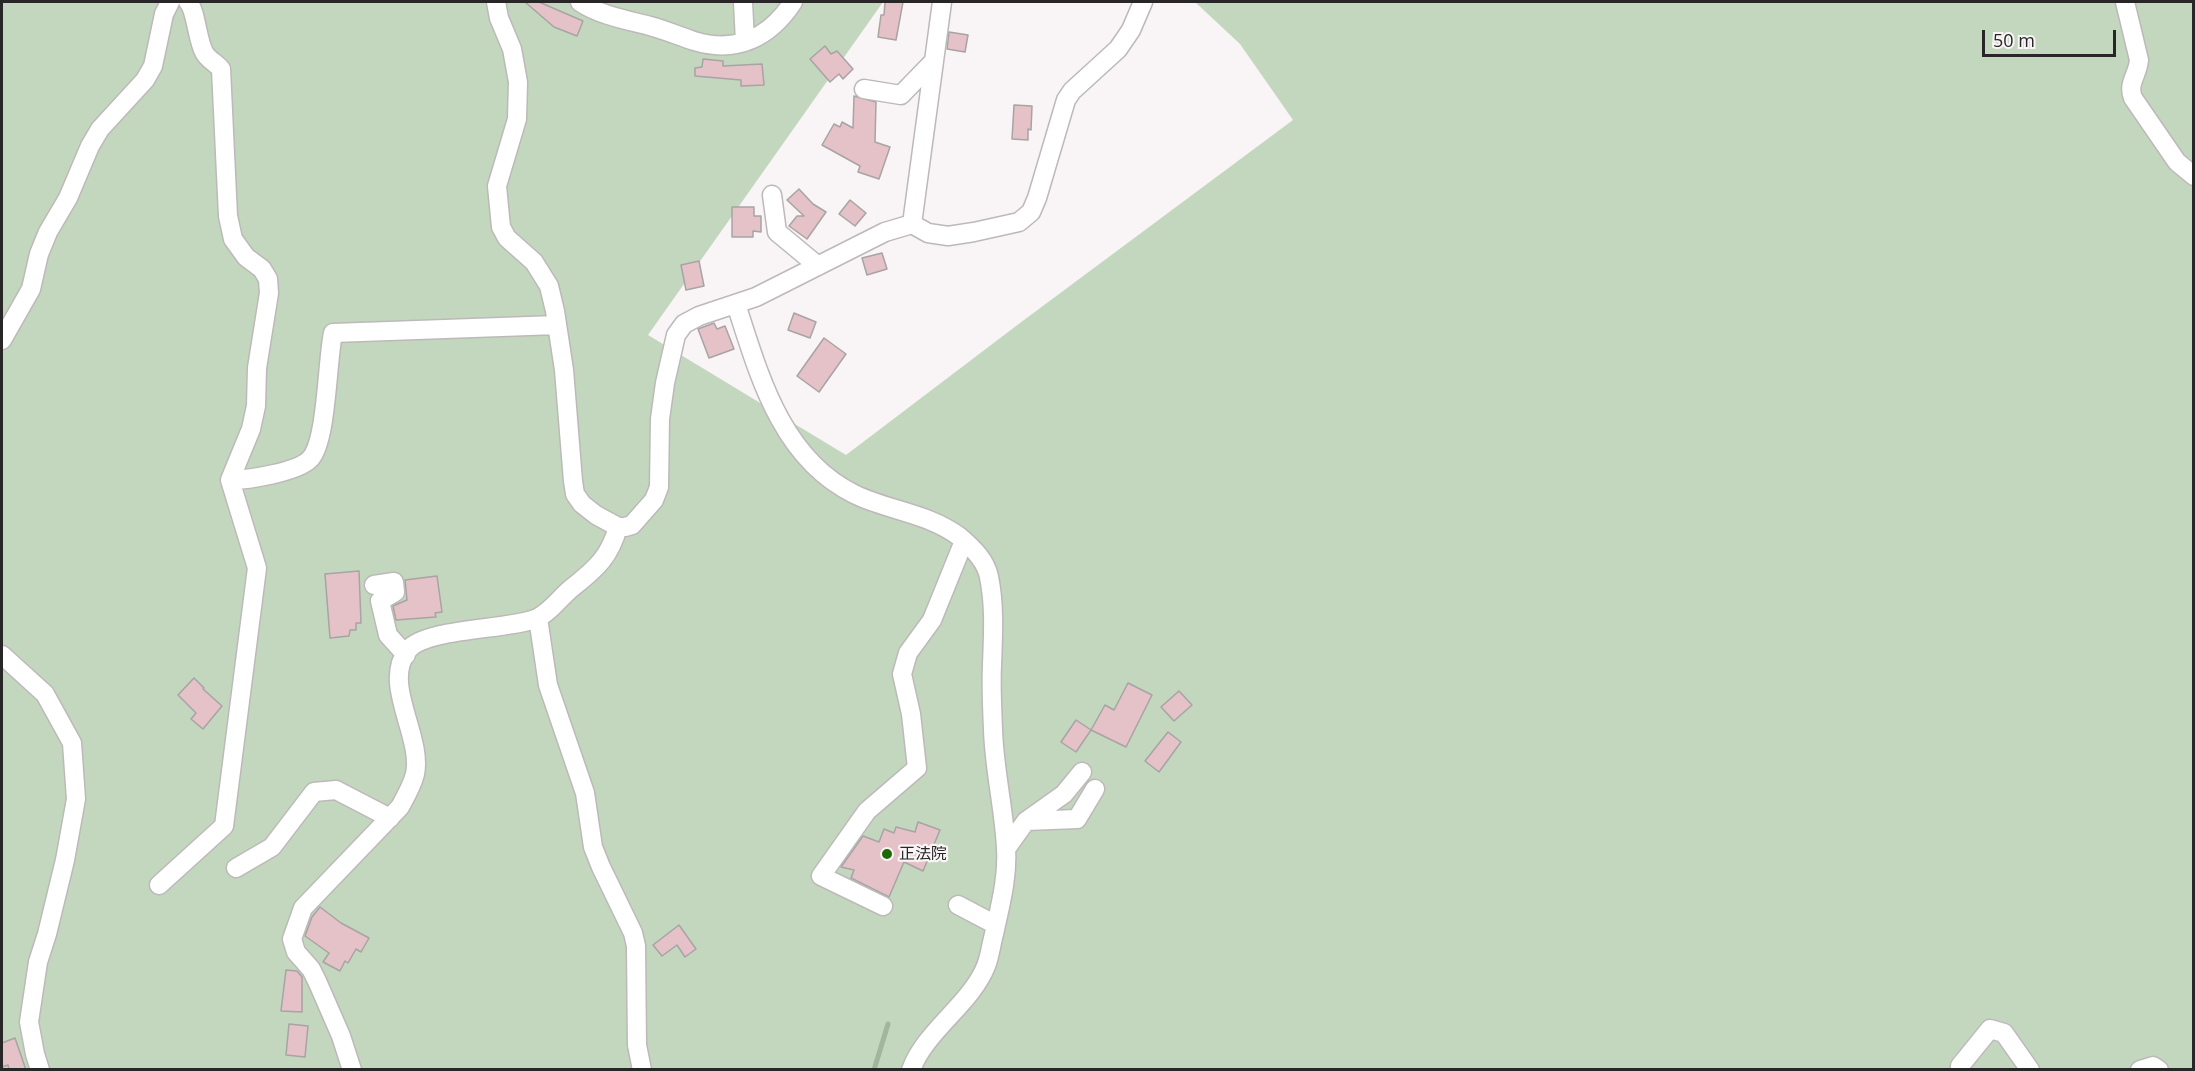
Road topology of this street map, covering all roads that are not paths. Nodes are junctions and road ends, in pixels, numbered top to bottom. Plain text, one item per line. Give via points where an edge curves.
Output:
1 (170, 2) edge
2 (188, 2) edge
3 (496, 2) edge
4 (580, 2) edge
5 (743, 2) edge
6 (793, 2) edge
7 (942, 2) edge
8 (1143, 2) edge
9 (2125, 2) edge
10 (745, 42) junction
11 (933, 62) junction
12 (864, 89) dead end
13 (2193, 176) edge
14 (772, 195) dead end
15 (912, 224) junction
16 (818, 266) junction
17 (736, 304) junction
18 (557, 325) junction
19 (2, 340) edge
20 (230, 480) junction
21 (618, 527) junction
22 (964, 541) junction
23 (374, 585) dead end
24 (538, 618) junction
25 (2, 655) edge
26 (406, 655) junction
27 (1082, 772) dead end
28 (1095, 789) dead end
29 (390, 818) junction
30 (1026, 821) junction
31 (1006, 849) junction
32 (236, 868) dead end
33 (159, 885) dead end
34 (958, 904) dead end
35 (883, 906) dead end
36 (996, 925) junction
37 (40, 1070) edge
38 (352, 1070) edge
39 (642, 1070) edge
40 (911, 1070) edge
41 (1960, 1070) edge
42 (2030, 1070) edge
43 (2140, 1070) edge
44 (2159, 1070) edge

1 - 19 street via 153,66 90,146 68,198 48,232 31,289
2 - 20 street via 205,56 221,69 228,216 233,239 261,269 269,293 257,368 256,406
3 - 18 street via 518,81 517,118 497,186 498,214 507,238 534,262 549,286
4 - 10 street via 695,41 732,45
5 - 10 street
6 - 10 street via 771,29
7 - 11 street
8 - 15 street via 1118,49 1066,100 1030,212 1019,222 948,236 928,233
9 - 13 street via 2139,60 2130,84 2133,98 2177,162
11 - 12 street via 901,95
11 - 15 street
14 - 16 street via 777,232
15 - 16 street via 885,232
16 - 17 street
17 - 21 street via 699,316 684,324 676,335 660,419 659,488 654,500 632,525
17 - 22 street via 776,412 801,452 854,494 941,525
18 - 20 street via 333,333 319,446 309,460 293,468
18 - 21 street via 575,494 582,504
20 - 33 street via 257,568 224,826
21 - 24 street via 613,547 601,563
22 - 31 street via 984,562 993,606 993,735
22 - 35 street via 932,620 908,653 902,675 911,714 916,768 867,811 821,876
23 - 26 street via 394,582 395,592 380,601 388,635
24 - 26 street via 420,641
24 - 39 street via 548,685 585,793 593,847 636,946 637,1045
25 - 37 street via 45,694 72,742 76,799 65,860 36,971 29,1022
26 - 29 street via 399,691 415,752 415,773 400,807
27 - 30 street via 1064,794
28 - 30 street via 1077,819
29 - 32 street via 336,790 314,792 272,847
29 - 38 street via 303,908 292,939 296,952 317,981
30 - 31 street
31 - 36 street
34 - 36 street
36 - 40 street via 987,965 979,980
41 - 42 street via 1990,1029 2004,1034
43 - 44 street via 2153,1066

